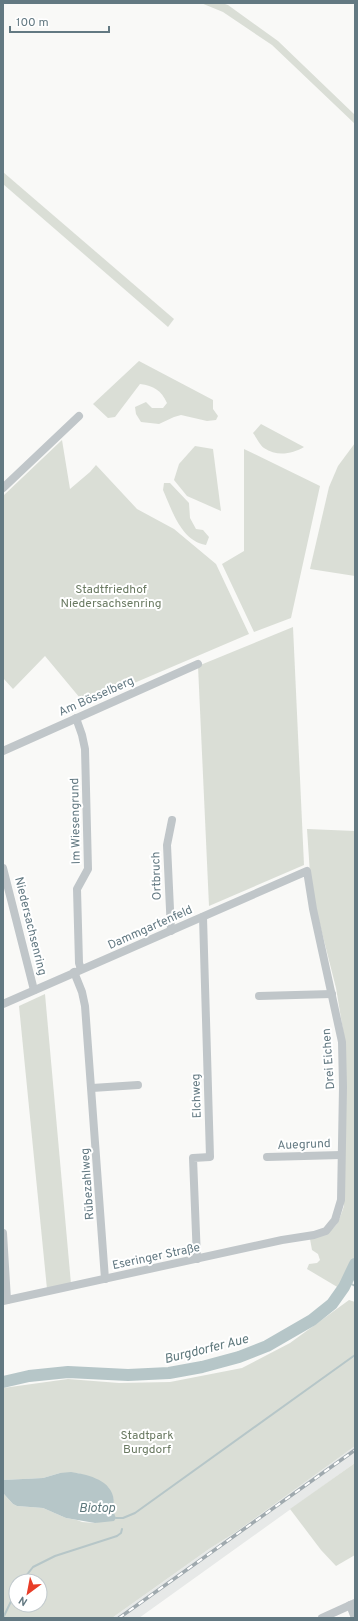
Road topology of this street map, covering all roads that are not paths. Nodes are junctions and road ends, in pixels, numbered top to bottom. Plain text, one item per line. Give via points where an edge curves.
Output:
1 (79, 416) dead end
2 (3, 488) edge
3 (198, 664) dead end
4 (76, 718) junction
5 (3, 751) edge
6 (172, 820) dead end
7 (3, 868) edge
8 (307, 871) joint
9 (4, 878) edge
10 (203, 917) junction
11 (171, 931) junction
12 (78, 971) junction
13 (34, 990) junction
14 (332, 994) junction
15 (259, 996) dead end
16 (3, 1004) edge
17 (138, 1085) dead end
18 (92, 1088) junction
19 (341, 1155) junction
20 (266, 1157) dead end
21 (3, 1233) edge
22 (314, 1235) joint
23 (197, 1259) junction
24 (105, 1279) junction
25 (5, 1301) edge
26 (352, 1604) edge
27 (322, 1618) edge
28 (355, 1618) edge

1 - 2 street
3 - 4 street, Am Bösselberg
4 - 5 street, Am Bösselberg
4 - 12 street, Im Wiesengrund via 85,749 88,842 88,869 77,889
6 - 11 street, Ortbruch via 167,845
7 - 9 street, Niedersachsenring
8 - 10 street, Dammgartenfeld
8 - 14 street, Drei Eichen
9 - 13 street, Niedersachsenring
10 - 11 street, Dammgartenfeld
10 - 23 street, Elchweg via 210,1157 194,1158
11 - 12 street, Dammgartenfeld
12 - 13 street, Dammgartenfeld
12 - 18 street, Rübezahlweg via 85,1006
13 - 16 street, Dammgartenfeld
14 - 15 street
14 - 19 street, Drei Eichen via 342,1042
17 - 18 street
18 - 24 street, Rübezahlweg
19 - 20 street, Auegrund
19 - 22 street, Drei Eichen via 341,1200 335,1220 326,1231
21 - 25 street
22 - 23 street, Eseringer Straße
23 - 24 street, Eseringer Straße
24 - 25 street, Eseringer Straße
26 - 27 street
26 - 28 street

